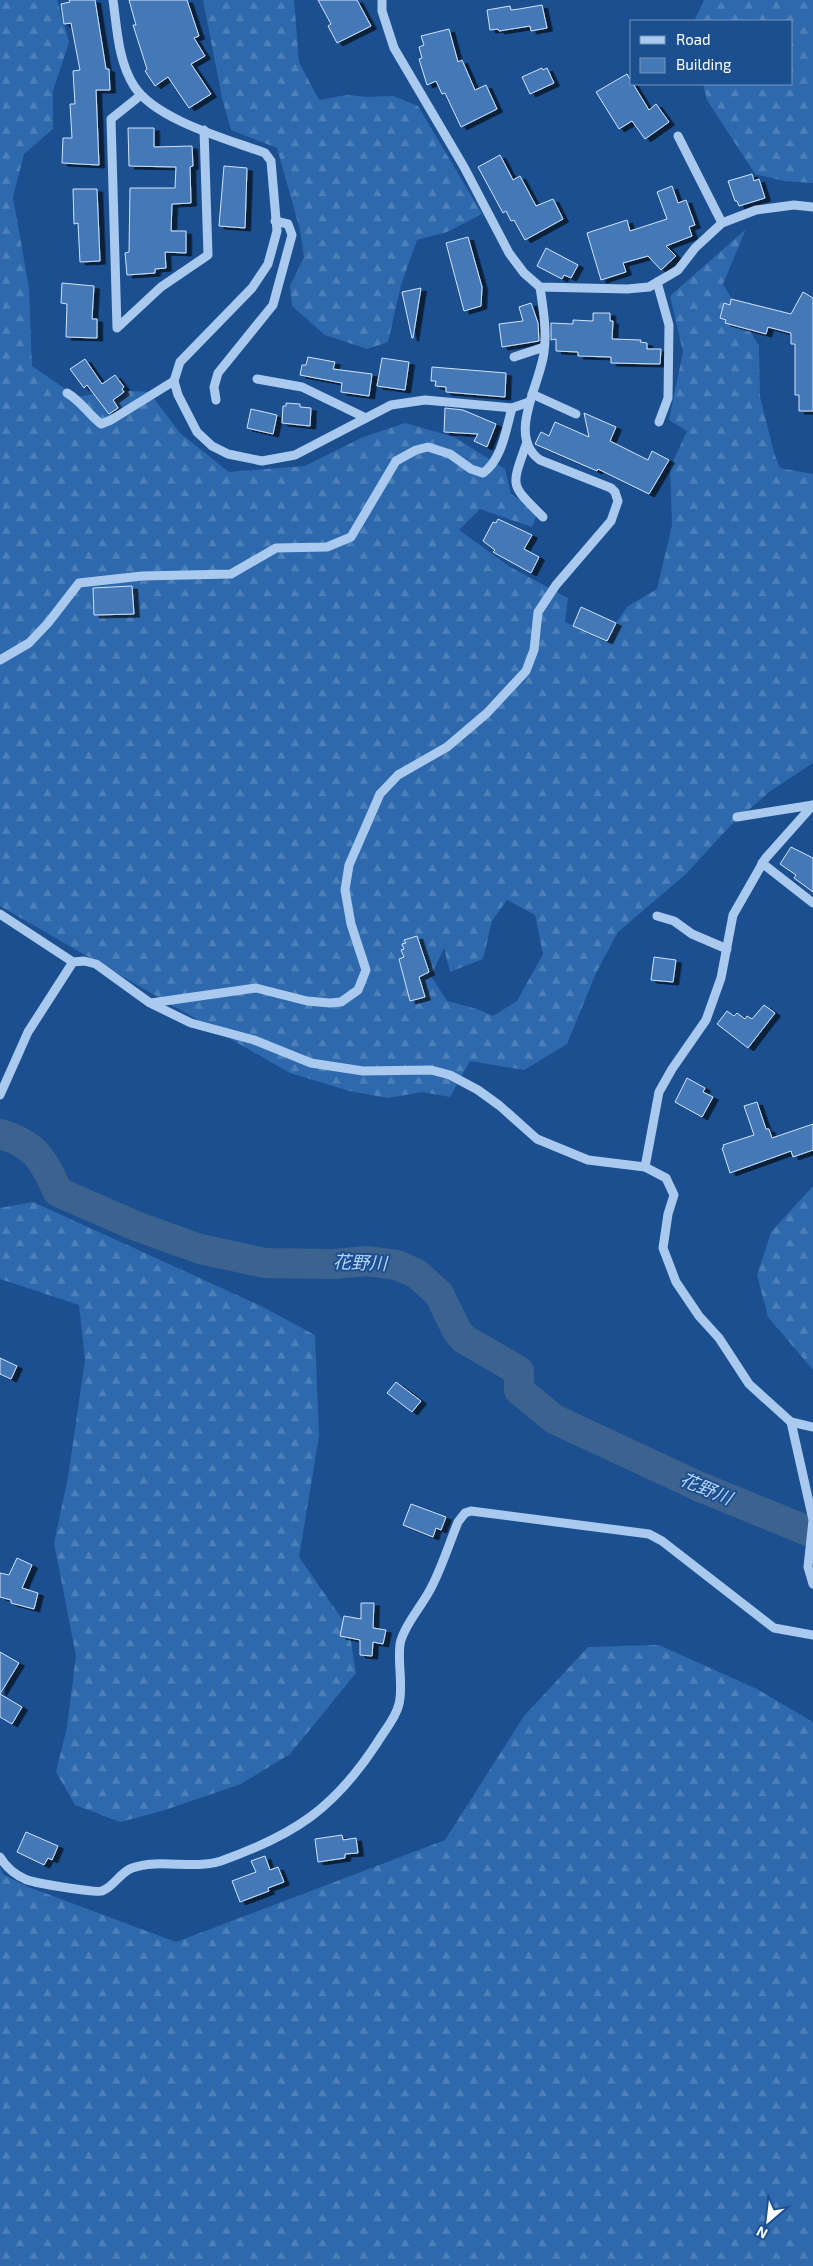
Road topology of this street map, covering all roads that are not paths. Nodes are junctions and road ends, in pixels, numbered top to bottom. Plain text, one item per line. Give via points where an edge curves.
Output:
1 (113, 0) edge
2 (382, 0) edge
3 (141, 95) junction
4 (204, 130) junction
5 (678, 136) dead end
6 (813, 207) edge
7 (275, 221) junction
8 (722, 222) junction
9 (657, 282) junction
10 (540, 287) junction
11 (544, 347) junction
12 (514, 357) dead end
13 (257, 379) dead end
14 (174, 380) junction
15 (67, 393) dead end
16 (530, 398) junction
17 (216, 400) dead end
18 (512, 408) junction
19 (576, 414) dead end
20 (366, 418) junction
21 (659, 422) dead end
22 (527, 442) junction
23 (543, 517) dead end
24 (0, 660) edge
25 (813, 805) edge
26 (737, 817) dead end
27 (762, 863) junction
28 (813, 903) edge
29 (0, 914) edge
30 (657, 916) dead end
31 (727, 949) junction
32 (73, 962) junction
33 (150, 1003) junction
34 (0, 1095) edge
35 (645, 1167) junction
36 (791, 1422) junction
37 (813, 1427) edge
38 (813, 1520) edge
39 (813, 1584) edge
40 (813, 1635) edge
41 (0, 1857) edge

1 - 3 street via 121,55
2 - 10 street via 382,11 394,48 510,253 524,273
3 - 4 street via 148,103 177,120
3 - 4 street via 111,119 117,328 161,287 208,255
4 - 7 street via 265,154 271,161
5 - 8 street
6 - 8 street via 794,205 756,210
7 - 14 street via 277,231 268,264 252,288 180,362
7 - 17 street via 288,224 292,235 273,305 218,373 214,386
8 - 9 street via 678,270
9 - 10 street via 649,287 627,289
9 - 21 street via 669,325 668,398
10 - 11 street
11 - 12 street
11 - 16 street via 539,378
13 - 20 street via 302,387
14 - 15 street via 101,424 80,400
14 - 20 street via 196,432 217,449 242,458 262,461 295,455
16 - 18 street
16 - 19 street
16 - 22 street via 525,432
18 - 20 street via 425,400 391,405
18 - 24 street via 492,467 483,473 428,447 416,450 396,461 351,537 327,547 276,548 231,574 142,576 79,583 29,643
22 - 23 street via 515,478 518,491
22 - 33 street via 532,454 540,460 611,488 618,501 611,521 556,585 538,612 534,650 526,672 487,713 448,747 398,776 380,794 349,865 345,890 351,924 366,970 358,990 341,1002 330,1003 307,1001 256,988
25 - 26 street
25 - 27 street
27 - 28 street
27 - 31 street via 733,915
29 - 32 street
30 - 31 street via 674,921 692,934
31 - 35 street via 706,1020 659,1092
32 - 33 street via 96,964
32 - 34 street via 32,1024
33 - 35 street via 191,1023 254,1040 326,1067 363,1071 431,1070 450,1075 500,1106 537,1139 588,1160
35 - 36 street via 666,1178 674,1195 663,1248 676,1282 750,1384
36 - 37 street
36 - 38 street
38 - 39 street via 808,1566
40 - 41 street via 774,1628 649,1534 471,1511 458,1522 431,1589 400,1642 402,1687 399,1706 365,1761 339,1794 302,1824 274,1840 219,1861 196,1865 145,1864 130,1869 101,1892 26,1880 7,1868

